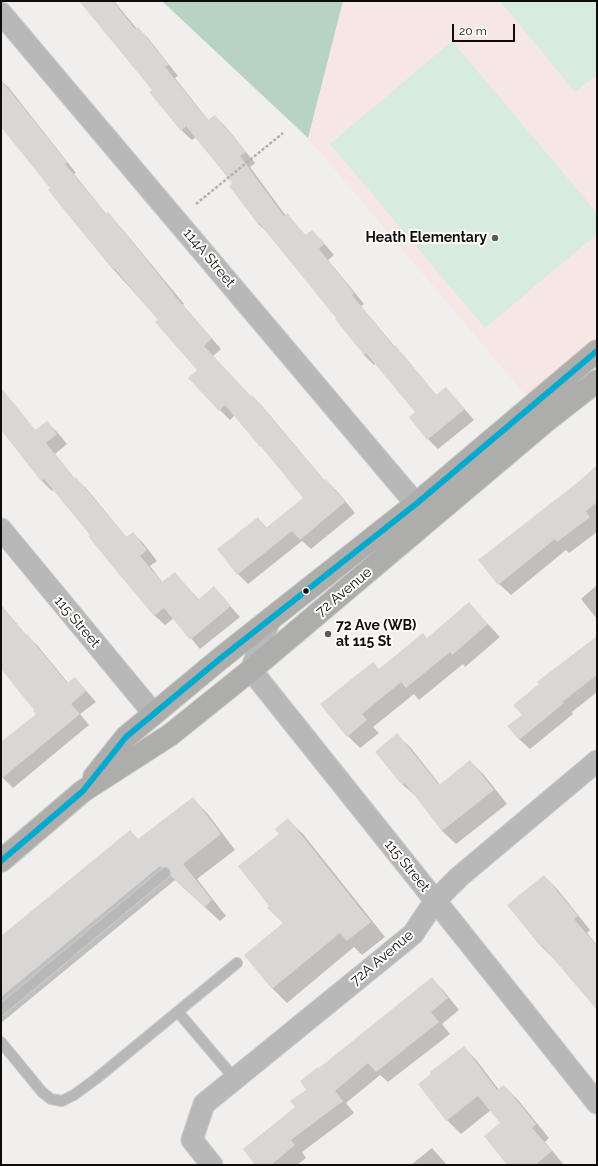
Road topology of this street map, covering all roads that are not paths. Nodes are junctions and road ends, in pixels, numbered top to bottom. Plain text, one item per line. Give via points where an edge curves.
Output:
1 (1, 13) edge
2 (597, 350) edge
3 (597, 381) edge
4 (416, 504) junction
5 (1, 529) edge
6 (270, 619) junction
7 (251, 670) junction
8 (154, 714) junction
9 (597, 761) edge
10 (83, 791) junction
11 (1, 861) edge
12 (165, 873) dead end
13 (435, 901) junction
14 (237, 964) dead end
15 (1, 1010) edge
16 (178, 1012) junction
17 (1, 1042) edge
18 (235, 1079) junction
19 (597, 1103) edge
20 (212, 1165) edge

1 - 4 street, 114A Street
2 - 4 main road, 72 Avenue
3 - 7 main road, 72 Avenue
4 - 6 main road, 72 Avenue
5 - 8 street, 115 Street
6 - 7 street
6 - 8 main road, 72 Avenue
7 - 10 main road, 72 Avenue via 170,735
7 - 13 street, 115 Street
8 - 10 main road, 72 Avenue via 126,737
9 - 13 street, 72A Avenue via 459,877
10 - 11 main road, 72 Avenue
12 - 15 lane
13 - 18 street, 72A Avenue via 414,934
13 - 19 street, 115 Street
14 - 16 lane
16 - 17 lane via 97,1078 62,1101 51,1099 42,1092
16 - 18 lane
18 - 20 street, 72A Avenue via 204,1104 192,1140

